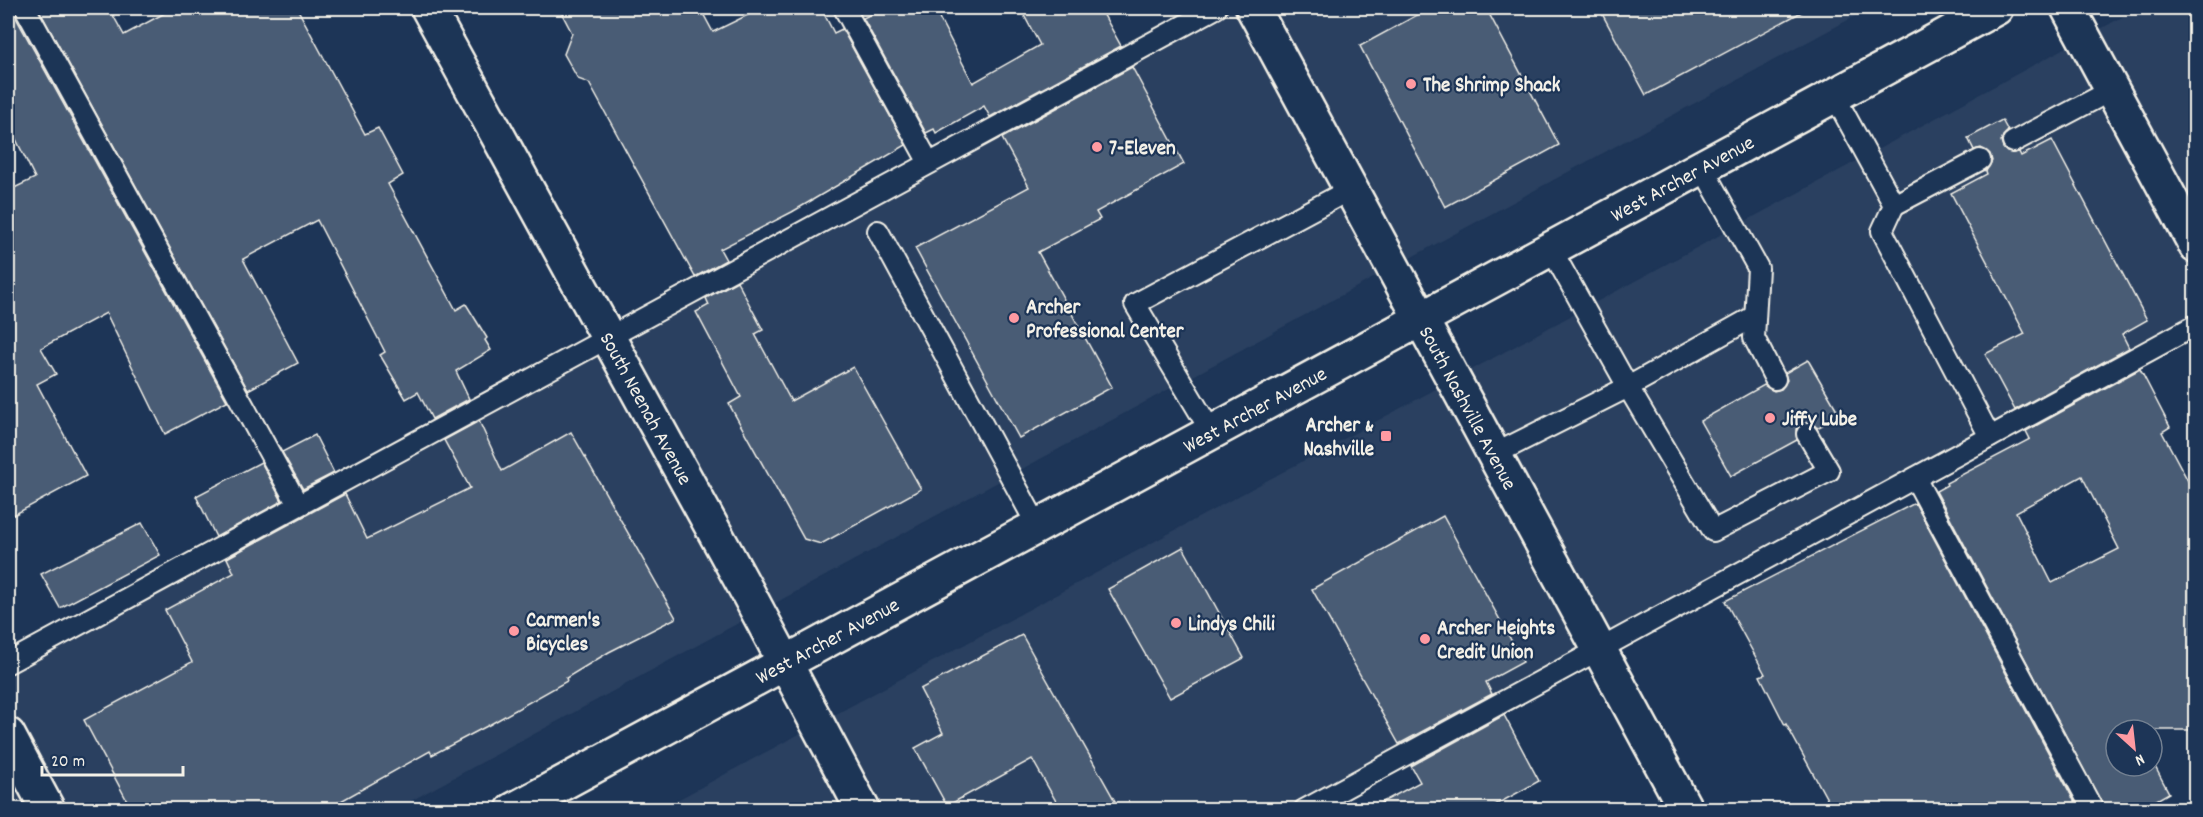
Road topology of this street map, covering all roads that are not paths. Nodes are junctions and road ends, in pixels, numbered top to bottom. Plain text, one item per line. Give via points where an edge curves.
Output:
1 (25, 8) edge
2 (428, 8) edge
3 (844, 8) edge
4 (1216, 8) edge
5 (1252, 8) edge
6 (1996, 8) edge
7 (2068, 8) edge
8 (2112, 90) junction
9 (1834, 95) junction
10 (2013, 142) dead end
11 (1980, 160) dead end
12 (929, 163) junction
13 (1702, 167) junction
14 (1351, 189) junction
15 (1894, 205) junction
16 (878, 231) dead end
17 (2196, 246) edge
18 (1551, 249) junction
19 (1755, 316) junction
20 (1422, 319) junction
21 (2196, 325) edge
22 (608, 337) junction
23 (1775, 379) dead end
24 (1629, 387) junction
25 (1212, 433) junction
26 (1808, 434) dead end
27 (1990, 437) junction
28 (1495, 454) junction
29 (1915, 478) junction
30 (298, 505) junction
31 (1038, 527) junction
32 (1600, 649) junction
33 (8, 663) edge
34 (785, 663) junction
35 (8, 735) edge
36 (48, 810) edge
37 (513, 810) edge
38 (863, 810) edge
39 (1304, 810) edge
40 (1686, 810) edge
41 (2094, 810) edge

1 - 30 lane
2 - 22 street, South Neenah Avenue
3 - 12 lane
4 - 12 lane
5 - 14 street, South Nashville Avenue
6 - 9 street, West Archer Avenue
7 - 8 street
8 - 10 lane
8 - 17 street
9 - 13 street, West Archer Avenue
9 - 15 lane
11 - 15 lane
12 - 22 lane
13 - 18 street, West Archer Avenue
13 - 19 lane via 1758,268
14 - 20 street, South Nashville Avenue
14 - 25 lane via 1136,304
15 - 27 lane via 1882,231
16 - 31 lane
18 - 20 street, West Archer Avenue
18 - 24 lane
19 - 23 lane via 1754,338
19 - 24 lane
20 - 25 street, West Archer Avenue
20 - 28 street, South Nashville Avenue
21 - 27 lane
22 - 30 lane
22 - 34 street, South Neenah Avenue
24 - 26 lane via 1713,531 1829,471
24 - 28 lane
25 - 31 street, West Archer Avenue
27 - 29 lane
28 - 32 street, South Nashville Avenue
29 - 32 lane
29 - 41 lane
30 - 33 lane
31 - 34 street, West Archer Avenue
32 - 39 lane
32 - 40 street, South Nashville Avenue
34 - 37 street, West Archer Avenue
34 - 38 street, South Neenah Avenue
35 - 36 street

